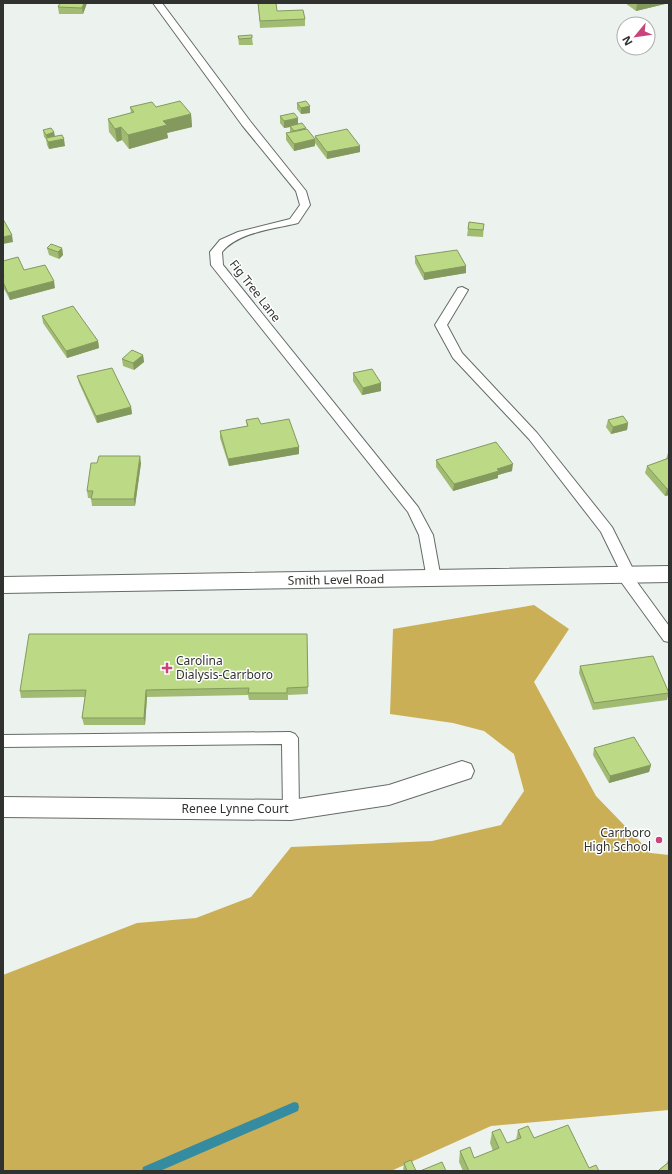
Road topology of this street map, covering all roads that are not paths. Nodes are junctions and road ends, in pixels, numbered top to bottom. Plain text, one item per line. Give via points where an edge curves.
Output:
1 (157, 3) edge
2 (462, 290) dead end
3 (669, 574) edge
4 (626, 575) junction
5 (434, 579) junction
6 (3, 585) edge
7 (669, 637) edge
8 (3, 741) edge
9 (462, 772) dead end
10 (3, 807) edge
11 (291, 810) junction

1 - 5 lane, Fig Tree Lane via 246,123 301,191 305,205 294,220 242,234 224,242 216,252 217,265 413,510 426,535
2 - 4 lane via 441,325 457,355 533,436 602,524
3 - 4 main road, Smith Level Road
4 - 5 main road, Smith Level Road
4 - 7 lane
5 - 6 main road, Smith Level Road
8 - 11 lane via 290,738
9 - 11 main road, Renee Lynne Court via 389,795
10 - 11 main road, Renee Lynne Court

